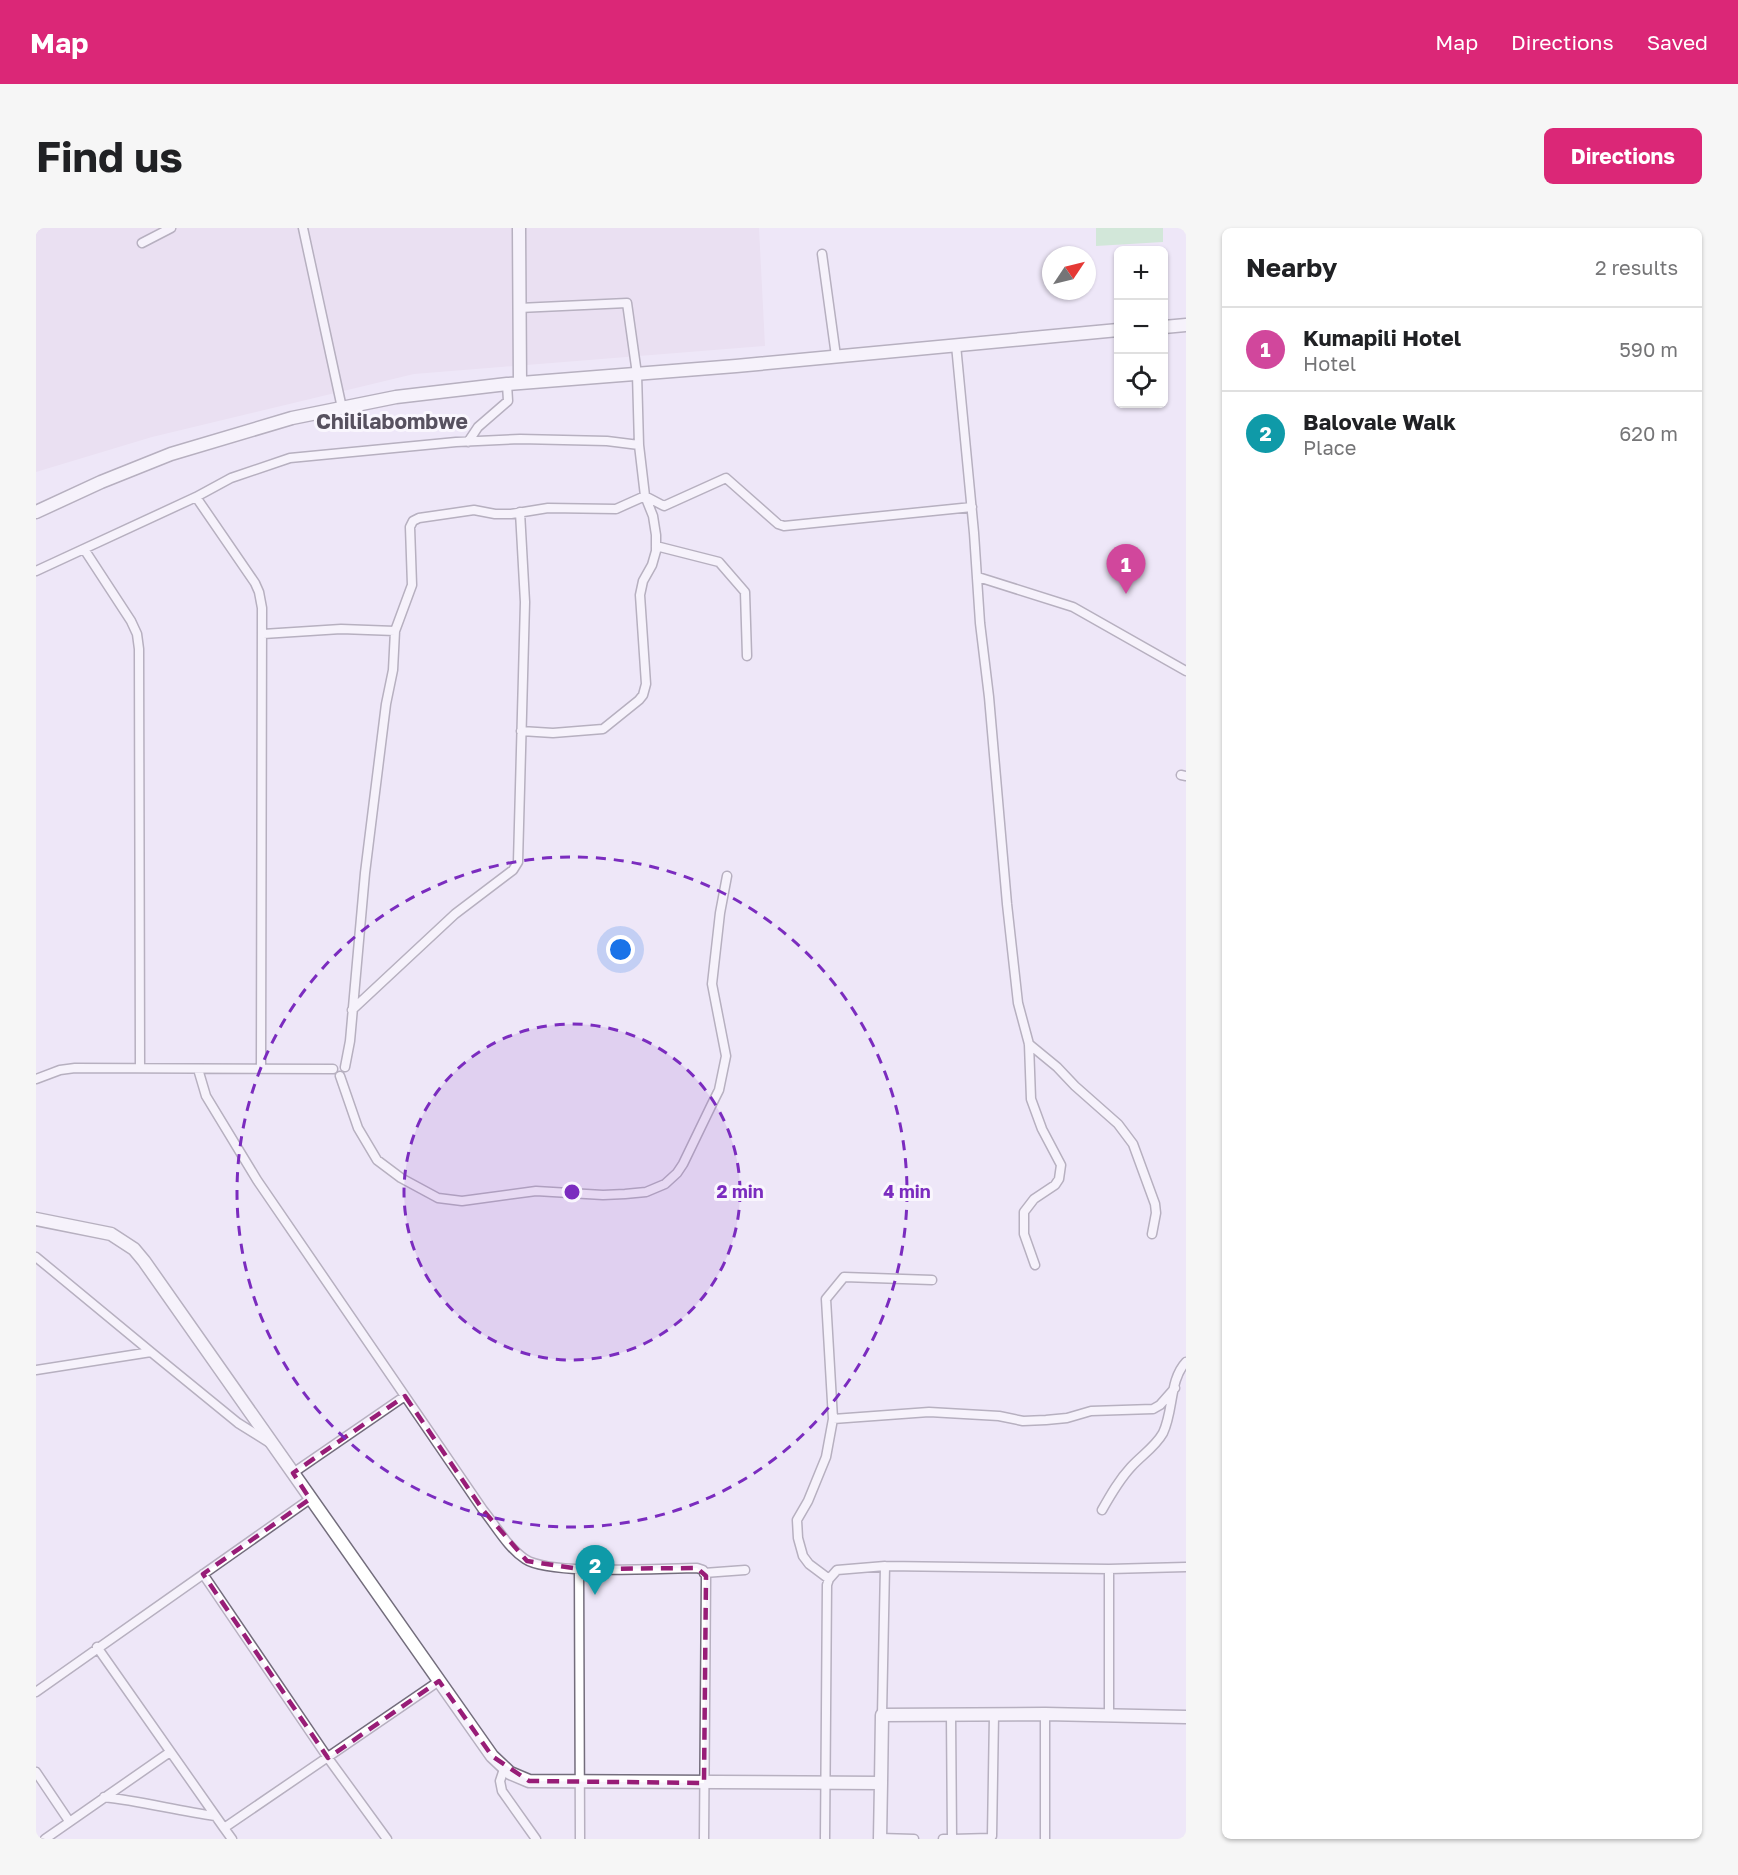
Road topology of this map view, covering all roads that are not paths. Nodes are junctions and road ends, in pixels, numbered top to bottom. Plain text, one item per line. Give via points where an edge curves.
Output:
1 (171, 228) edge
2 (303, 228) edge
3 (519, 228) edge
4 (142, 243) dead end
5 (822, 254) dead end
6 (519, 308) junction
7 (1186, 325) edge
8 (1168, 327) edge
9 (1114, 330) edge
10 (956, 345) junction
11 (836, 356) junction
12 (637, 374) junction
13 (514, 383) junction
14 (342, 408) junction
15 (468, 442) junction
16 (639, 444) junction
17 (196, 496) junction
18 (645, 496) junction
19 (972, 507) junction
20 (36, 512) edge
21 (520, 512) junction
22 (656, 546) junction
23 (84, 549) junction
24 (36, 570) edge
25 (978, 577) junction
26 (395, 631) junction
27 (262, 634) junction
28 (747, 656) dead end
29 (1186, 671) edge
30 (522, 731) junction
31 (727, 876) dead end
32 (352, 1010) junction
33 (1029, 1044) junction
34 (345, 1067) junction
35 (140, 1068) junction
36 (198, 1069) junction
37 (261, 1069) junction
38 (333, 1069) junction
39 (340, 1076) junction
40 (36, 1079) edge
41 (36, 1219) edge
42 (1152, 1234) dead end
43 (36, 1257) edge
44 (1035, 1265) dead end
45 (932, 1280) dead end
46 (151, 1352) junction
47 (1186, 1362) edge
48 (36, 1370) edge
49 (1175, 1388) junction
50 (405, 1396) junction
51 (1153, 1409) junction
52 (833, 1419) junction
53 (1168, 1422) junction
54 (273, 1445) junction
55 (293, 1473) junction
56 (310, 1499) junction
57 (1102, 1510) dead end
58 (885, 1566) junction
59 (1186, 1566) edge
60 (579, 1569) junction
61 (1109, 1569) junction
62 (745, 1570) dead end
63 (704, 1573) junction
64 (203, 1574) junction
65 (829, 1579) junction
66 (98, 1647) junction
67 (439, 1681) junction
68 (36, 1692) edge
69 (1045, 1714) junction
70 (1109, 1714) junction
71 (882, 1715) junction
72 (951, 1715) junction
73 (994, 1715) junction
74 (1186, 1717) edge
75 (170, 1752) junction
76 (328, 1758) junction
77 (504, 1769) junction
78 (36, 1772) edge
79 (580, 1782) junction
80 (704, 1783) junction
81 (881, 1783) junction
82 (825, 1784) junction
83 (104, 1797) junction
84 (215, 1815) junction
85 (69, 1821) junction
86 (224, 1828) junction
87 (45, 1839) edge
88 (232, 1839) edge
89 (387, 1839) edge
90 (536, 1839) edge
91 (580, 1839) edge
92 (704, 1839) edge
93 (825, 1839) edge
94 (880, 1839) edge
95 (914, 1839) edge
96 (943, 1839) edge
97 (952, 1839) edge
98 (1045, 1839) edge

1 - 4 street
2 - 14 street
3 - 6 street
5 - 11 street
6 - 12 street via 627,303
6 - 13 street
7 - 8 street
9 - 10 street
10 - 11 street
10 - 19 street
11 - 12 street
12 - 13 street
12 - 16 street
13 - 14 street via 437,391
13 - 15 street via 508,401 478,427
14 - 20 street via 259,427 171,454
15 - 16 street via 520,439
15 - 17 street via 290,458 231,478
16 - 18 street
17 - 23 street
17 - 27 street via 255,583 261,600
18 - 19 street via 664,506 726,478 784,526
18 - 21 street via 616,509 548,508
18 - 22 street via 653,516
19 - 25 street
21 - 26 street via 495,514 474,510 413,521 412,585
21 - 30 street via 525,602
22 - 28 street via 719,562 745,592
22 - 30 street via 640,595 646,684 643,695 603,729
23 - 24 street
23 - 35 street via 131,621 139,649
25 - 29 street via 1073,607
25 - 33 street via 1007,904 1018,1003
26 - 27 street via 341,629
26 - 32 street
27 - 37 street
30 - 32 street via 518,862 455,914
31 - 39 street via 712,984 726,1056 712,1104 683,1164 665,1184 646,1192 625,1194 536,1191 462,1201 438,1198 377,1160 358,1128
32 - 34 street
33 - 42 street via 1118,1124 1133,1144 1155,1204
33 - 44 street via 1031,1099 1061,1165 1055,1185 1034,1199 1024,1212 1024,1234
34 - 38 street via 337,1064
34 - 39 street via 345,1074
35 - 36 street
35 - 40 street via 75,1068
36 - 37 street
36 - 50 street via 206,1096 230,1137
37 - 38 street
38 - 39 street
41 - 54 street via 111,1234 134,1249
43 - 46 street
45 - 52 street via 844,1277 830,1293 826,1299
46 - 48 street
46 - 54 street via 238,1423
47 - 49 street via 1178,1371
49 - 51 street
49 - 53 street
50 - 55 street
50 - 60 street via 516,1552 535,1564
51 - 52 street via 1090,1411 1067,1418 1023,1421 929,1412
51 - 53 street
52 - 65 street via 825,1456 797,1520 803,1556
53 - 57 street via 1153,1448 1116,1485
54 - 55 street
55 - 56 street
56 - 64 street
56 - 67 street
58 - 61 street
58 - 65 street via 837,1570
58 - 71 street
59 - 61 street
60 - 63 street via 697,1568
60 - 79 street
61 - 70 street
62 - 63 street
63 - 80 street
64 - 66 street
64 - 76 street
65 - 82 street
66 - 68 street
66 - 75 street
67 - 76 street
67 - 77 street
69 - 70 street
69 - 73 street
69 - 98 street
70 - 74 street
71 - 72 street
71 - 81 street
72 - 73 street
72 - 97 street
73 - 97 street via 993,1836
75 - 83 street
75 - 84 street
76 - 86 street
76 - 89 street
77 - 79 street via 529,1781
77 - 90 street via 502,1791
78 - 85 street
79 - 80 street
79 - 91 street
80 - 82 street
80 - 92 street
81 - 82 street
81 - 94 street
82 - 93 street
83 - 84 street
83 - 85 street
84 - 86 street
85 - 87 street
86 - 88 street
94 - 95 street
96 - 97 street

